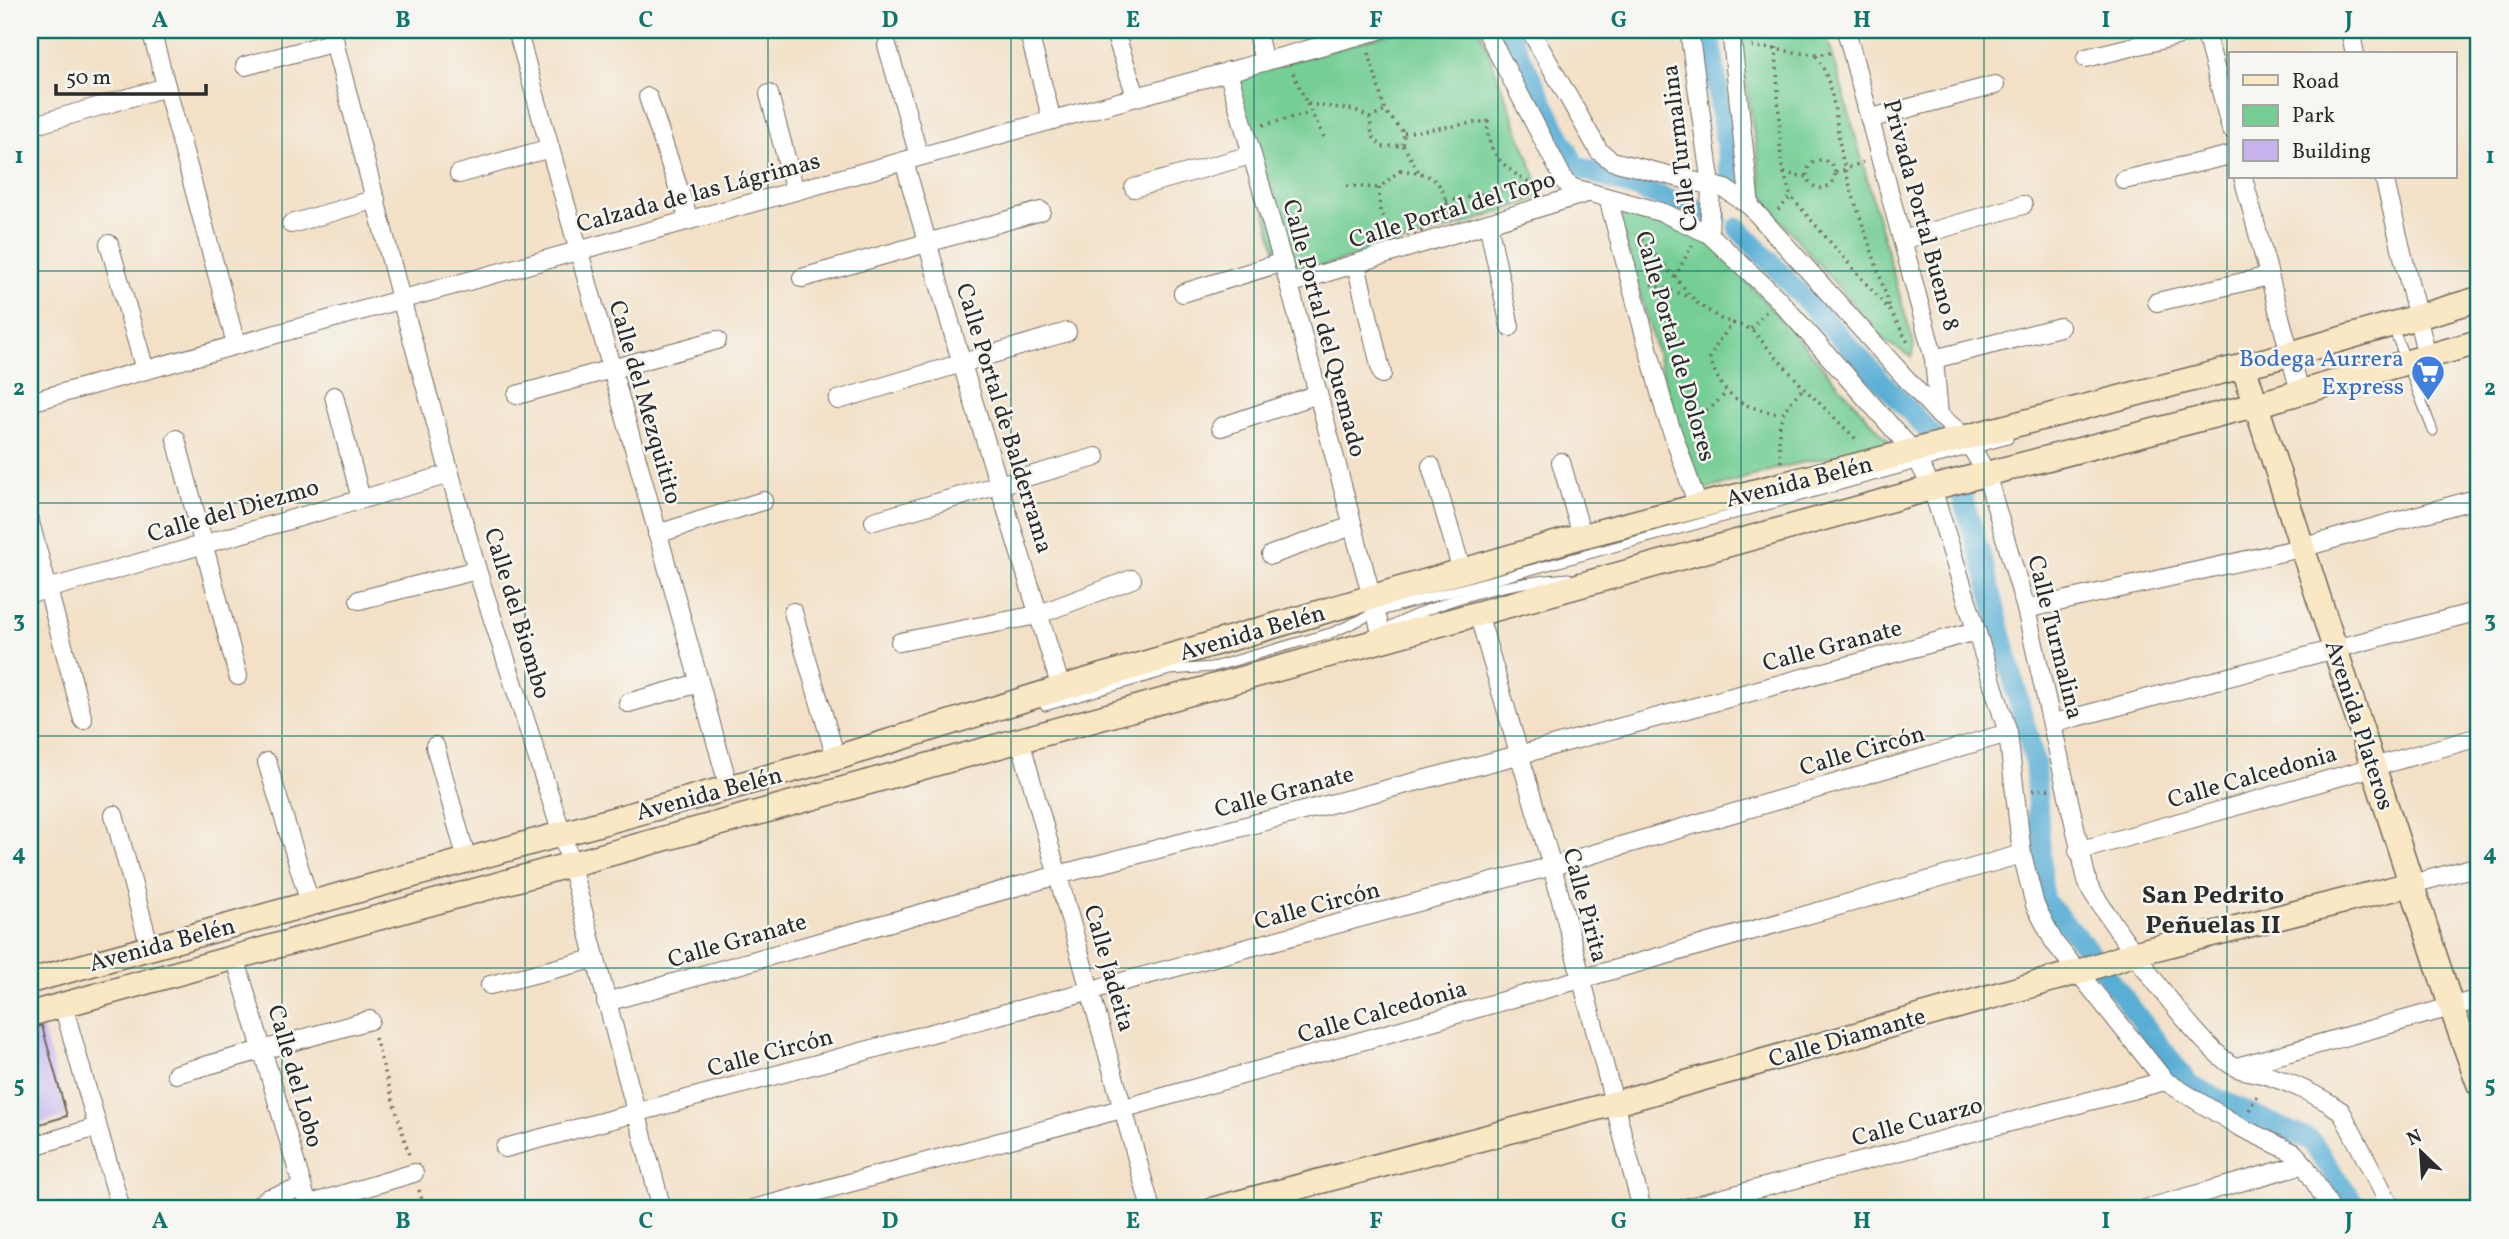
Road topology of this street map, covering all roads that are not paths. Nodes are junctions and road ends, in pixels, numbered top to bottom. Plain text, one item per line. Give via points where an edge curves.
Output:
1 (151, 30) edge
2 (517, 30) edge
3 (1028, 30) edge
4 (1114, 30) edge
5 (1256, 30) edge
6 (1486, 30) edge
7 (1530, 30) edge
8 (1689, 30) edge
9 (2203, 30) edge
10 (2350, 30) edge
11 (1371, 32) edge
12 (333, 36) edge
13 (1732, 38) edge
14 (1849, 38) edge
15 (887, 45) dead end
16 (2356, 52) edge
17 (2086, 58) dead end
18 (1264, 61) junction
19 (245, 66) dead end
20 (1228, 71) junction
21 (1995, 85) dead end
22 (166, 87) junction
23 (769, 94) dead end
24 (1136, 96) junction
25 (648, 97) dead end
26 (1872, 118) junction
27 (1052, 120) junction
28 (2229, 122) edge
29 (42, 123) dead end
30 (550, 148) junction
31 (1251, 155) junction
32 (2229, 155) edge
33 (912, 158) junction
34 (459, 174) dead end
35 (2243, 178) edge
36 (2384, 178) edge
37 (2124, 180) dead end
38 (1711, 185) junction
39 (1134, 188) dead end
40 (794, 191) junction
41 (1589, 192) junction
42 (1608, 198) junction
43 (376, 199) junction
44 (2023, 205) dead end
45 (1750, 206) junction
46 (1041, 211) dead end
47 (689, 220) junction
48 (1488, 223) junction
49 (292, 224) dead end
50 (1704, 232) junction
51 (1903, 240) junction
52 (927, 241) junction
53 (109, 244) dead end
54 (578, 250) junction
55 (1283, 262) junction
56 (1356, 264) junction
57 (2269, 276) junction
58 (802, 278) dead end
59 (1289, 284) junction
60 (1183, 293) dead end
61 (401, 299) junction
62 (2157, 302) dead end
63 (2479, 302) edge
64 (2418, 323) junction
65 (1510, 327) dead end
66 (2060, 327) dead end
67 (2393, 329) junction
68 (1067, 332) dead end
69 (2479, 332) edge
70 (717, 340) dead end
71 (2479, 342) edge
72 (236, 344) junction
73 (2415, 355) junction
74 (1934, 359) junction
75 (2291, 359) junction
76 (962, 364) junction
77 (611, 369) junction
78 (145, 370) junction
79 (1382, 374) dead end
80 (2294, 386) junction
81 (2250, 388) junction
82 (1318, 394) junction
83 (517, 395) dead end
84 (334, 396) dead end
85 (838, 400) dead end
86 (30, 402) edge
87 (2117, 410) dead end
88 (1939, 415) junction
89 (1221, 427) dead end
90 (2433, 431) dead end
91 (2013, 438) dead end
92 (176, 439) dead end
93 (1096, 457) dead end
94 (1978, 458) junction
95 (1561, 462) dead end
96 (1431, 466) dead end
97 (1923, 470) junction
98 (1954, 471) dead end
99 (450, 474) junction
100 (1001, 484) junction
101 (2479, 498) edge
102 (361, 499) junction
103 (763, 501) dead end
104 (1698, 506) junction
105 (874, 521) dead end
106 (30, 522) edge
107 (1352, 526) junction
108 (657, 534) junction
109 (1582, 536) junction
110 (204, 544) junction
111 (2301, 548) junction
112 (1271, 555) dead end
113 (477, 570) junction
114 (1462, 571) junction
115 (1132, 579) dead end
116 (48, 589) junction
117 (30, 594) edge
118 (359, 600) dead end
119 (1375, 605) junction
120 (2026, 609) junction
121 (2479, 611) edge
122 (793, 612) dead end
123 (1478, 614) junction
124 (1037, 615) junction
125 (1976, 631) junction
126 (1382, 636) junction
127 (901, 642) dead end
128 (2336, 651) junction
129 (238, 676) dead end
130 (699, 683) junction
131 (1061, 688) junction
132 (628, 703) dead end
133 (1037, 708) dead end
134 (1010, 716) dead end
135 (83, 720) dead end
136 (2054, 723) junction
137 (2008, 733) junction
138 (2479, 737) edge
139 (1020, 740) junction
140 (435, 746) dead end
141 (1518, 755) junction
142 (836, 758) junction
143 (267, 762) dead end
144 (2375, 767) junction
145 (729, 788) junction
146 (114, 815) dead end
147 (566, 849) junction
148 (2078, 851) junction
149 (2022, 854) junction
150 (467, 860) junction
151 (1552, 866) junction
152 (2479, 866) edge
153 (1058, 875) junction
154 (2412, 884) junction
155 (310, 903) junction
156 (301, 927) dead end
157 (150, 947) junction
158 (236, 957) junction
159 (594, 959) junction
160 (2108, 962) junction
161 (1581, 980) junction
162 (30, 981) edge
163 (490, 985) dead end
164 (30, 993) edge
165 (1091, 993) junction
166 (2479, 999) edge
167 (606, 1002) junction
168 (63, 1005) junction
169 (2451, 1006) junction
170 (30, 1014) edge
171 (370, 1020) road end
172 (264, 1050) junction
173 (2236, 1067) junction
174 (176, 1074) dead end
175 (2165, 1081) junction
176 (2479, 1084) edge
177 (1612, 1104) junction
178 (1125, 1108) junction
179 (636, 1113) junction
180 (97, 1127) junction
181 (30, 1147) edge
182 (505, 1148) dead end
183 (2304, 1164) junction
184 (414, 1173) road end
185 (306, 1201) edge
186 (121, 1209) edge
187 (253, 1209) edge
188 (662, 1209) edge
189 (753, 1209) edge
190 (1151, 1209) edge
191 (1215, 1209) edge
192 (1642, 1209) edge
193 (1682, 1209) edge
194 (2145, 1209) edge
195 (2331, 1209) edge
196 (2392, 1209) edge

1 - 22 street
2 - 30 street, Calle del Mezquitito
3 - 27 street
4 - 24 street
5 - 18 street
6 - 41 street via 1557,170 1573,188
7 - 38 street via 1599,151 1612,161
8 - 38 street, Calle Turmalina
9 - 17 street
9 - 28 street
10 - 16 street
11 - 18 street, Calzada de las Lágrimas
12 - 19 street
12 - 43 street, Calle del Biombo
13 - 45 street
14 - 26 street, Privada Portal Bueno 8
15 - 33 street, Calle Portal de Balderrama
18 - 20 street, Calzada de las Lágrimas
20 - 24 street, Calzada de las Lágrimas
20 - 31 street, Calle Portal del Quemado
21 - 26 street
22 - 29 street
22 - 72 street
23 - 40 street
24 - 27 street, Calzada de las Lágrimas
25 - 47 street
26 - 51 street, Privada Portal Bueno 8
27 - 33 street, Calzada de las Lágrimas
30 - 34 street
30 - 54 street, Calle del Mezquitito
31 - 39 street
31 - 55 street, Calle Portal del Quemado
32 - 37 street
33 - 40 street, Calzada de las Lágrimas
33 - 52 street, Calle Portal de Balderrama
35 - 57 street
36 - 64 street
38 - 45 street
38 - 50 street, Calle Turmalina
40 - 47 street, Calzada de las Lágrimas
41 - 42 street
41 - 48 street, Calle Portal del Topo
42 - 50 street via 1664,213
42 - 104 street, Calle Portal de Dolores via 1665,411
43 - 49 street
43 - 61 street, Calle del Biombo
44 - 51 street
45 - 88 street
46 - 52 street
47 - 54 street, Calzada de las Lágrimas
48 - 56 street, Calle Portal del Topo
48 - 65 street
50 - 97 street, Calle Turmalina via 1777,298
51 - 74 street, Privada Portal Bueno 8
52 - 58 street
52 - 76 street, Calle Portal de Balderrama
53 - 78 street
54 - 61 street, Calzada de las Lágrimas
54 - 77 street, Calle del Mezquitito
55 - 59 street, Calle Portal del Quemado
55 - 60 street
56 - 59 street, Calle Portal del Topo
56 - 79 street
57 - 62 street
57 - 75 street
59 - 82 street, Calle Portal del Quemado
61 - 72 street, Calzada de las Lágrimas
61 - 99 street, Calle del Biombo
63 - 64 main road, Avenida Belén
64 - 67 main road, Avenida Belén
64 - 73 street
66 - 74 street
67 - 73 lane
67 - 75 main road, Avenida Belén
68 - 76 street
69 - 73 lane
70 - 77 street
71 - 73 main road, Avenida Belén
72 - 78 street, Calzada de las Lágrimas
73 - 80 main road, Avenida Belén
73 - 90 lane
74 - 88 street, Privada Portal Bueno 8
75 - 80 street
75 - 81 main road, Avenida Belén
76 - 85 street
76 - 100 street, Calle Portal de Balderrama
77 - 83 street
77 - 108 street, Calle del Mezquitito
78 - 86 street, Calzada de las Lágrimas
80 - 81 main road, Avenida Belén
81 - 87 lane
81 - 94 main road, Avenida Belén
81 - 94 main road, Avenida Belén
81 - 111 main road, Avenida Plateros
82 - 89 street
82 - 107 street, Calle Portal del Quemado
84 - 102 street
88 - 94 street
91 - 94 lane
92 - 110 street
93 - 100 street
94 - 97 main road, Avenida Belén
94 - 97 main road, Avenida Belén
94 - 120 street, Calle Turmalina
95 - 109 street
96 - 114 street
97 - 98 lane
97 - 104 main road, Avenida Belén via 1876,461
97 - 119 lane
97 - 123 main road, Avenida Belén
97 - 125 street, Calle Turmalina
97 - 126 lane via 1570,578 1530,581 1421,611
99 - 102 street, Calle del Diezmo
99 - 113 street, Calle del Biombo
100 - 105 street
100 - 124 street, Calle Portal de Balderrama
101 - 111 street
102 - 110 street, Calle del Diezmo
103 - 108 street
104 - 109 main road, Avenida Belén
106 - 116 street
107 - 112 street
107 - 119 street, Calle Portal del Quemado
108 - 130 street, Calle del Mezquitito
109 - 114 main road, Avenida Belén
110 - 116 street, Calle del Diezmo
110 - 129 street
111 - 120 street
111 - 128 main road, Avenida Plateros
113 - 118 street
113 - 147 street, Calle del Biombo
114 - 119 main road, Avenida Belén
115 - 124 street
116 - 117 street, Calle del Diezmo
116 - 135 street
119 - 126 street, Calle Portal del Quemado
119 - 131 main road, Avenida Belén
119 - 133 lane via 1334,632 1224,664 1170,670
120 - 136 street, Calle Turmalina
121 - 128 street
122 - 142 street
123 - 126 main road, Avenida Belén
123 - 141 street, Calle Pirita
124 - 127 street
124 - 131 street, Calle Portal de Balderrama
125 - 137 street, Calle Turmalina
125 - 141 street, Calle Granate
126 - 139 main road, Avenida Belén
126 - 147 lane
128 - 136 street
128 - 144 main road, Avenida Plateros
130 - 132 street
130 - 145 street, Calle del Mezquitito
131 - 142 main road, Avenida Belén
134 - 147 lane
136 - 148 street, Calle Turmalina
137 - 149 street, Calle Turmalina
137 - 151 street, Calle Circón
138 - 144 street, Calle Calcedonia
139 - 147 main road, Avenida Belén
139 - 153 street, Calle Jadeita
140 - 150 street
141 - 151 street, Calle Pirita
141 - 153 street, Calle Granate
142 - 145 main road, Avenida Belén
143 - 155 street
144 - 148 street, Calle Calcedonia
144 - 154 main road, Avenida Plateros
145 - 147 main road, Avenida Belén
146 - 157 street
147 - 150 main road, Avenida Belén
147 - 156 lane
147 - 158 main road, Avenida Belén
147 - 159 street, Calle del Biombo
147 - 164 lane
148 - 160 street, Calle Turmalina via 2088,885 2110,921
149 - 160 street, Calle Turmalina via 2035,905 2054,942
149 - 161 street, Calle Calcedonia
150 - 155 main road, Avenida Belén
151 - 161 street, Calle Pirita
151 - 165 street, Calle Circón
152 - 154 street, Calle Diamante
153 - 165 street, Calle Jadeita
153 - 167 street, Calle Granate
154 - 160 main road, Calle Diamante
154 - 169 main road, Avenida Plateros
155 - 157 main road, Avenida Belén
157 - 162 main road, Avenida Belén
158 - 168 main road, Avenida Belén
158 - 172 street, Calle del Lobo
159 - 163 street
159 - 167 street, Calle del Biombo
160 - 173 street, Calle Turmalina
160 - 175 street, Calle Turmalina
160 - 177 main road, Calle Diamante
161 - 177 street, Calle Pirita
161 - 178 street, Calle Calcedonia
165 - 178 street, Calle Jadeita
165 - 179 street, Calle Circón
166 - 169 street
167 - 179 street, Calle del Biombo
168 - 170 main road, Avenida Belén
168 - 180 street
169 - 173 street
169 - 176 main road, Avenida Plateros
171 - 172 street
172 - 174 street
172 - 185 street, Calle del Lobo
173 - 196 street, Calle Turmalina via 2269,1076 2341,1111
175 - 183 street, Calle Turmalina via 2240,1127 2294,1153
175 - 193 street, Calle Cuarzo
177 - 191 main road, Calle Diamante
177 - 192 street, Calle Pirita
178 - 189 street, Calle Calcedonia
178 - 190 street, Calle Jadeita
179 - 182 street, Calle Circón
179 - 188 street, Calle del Biombo
180 - 181 street
180 - 186 street
183 - 194 street
183 - 195 street, Calle Turmalina
184 - 185 street
185 - 187 street via 270,1198

